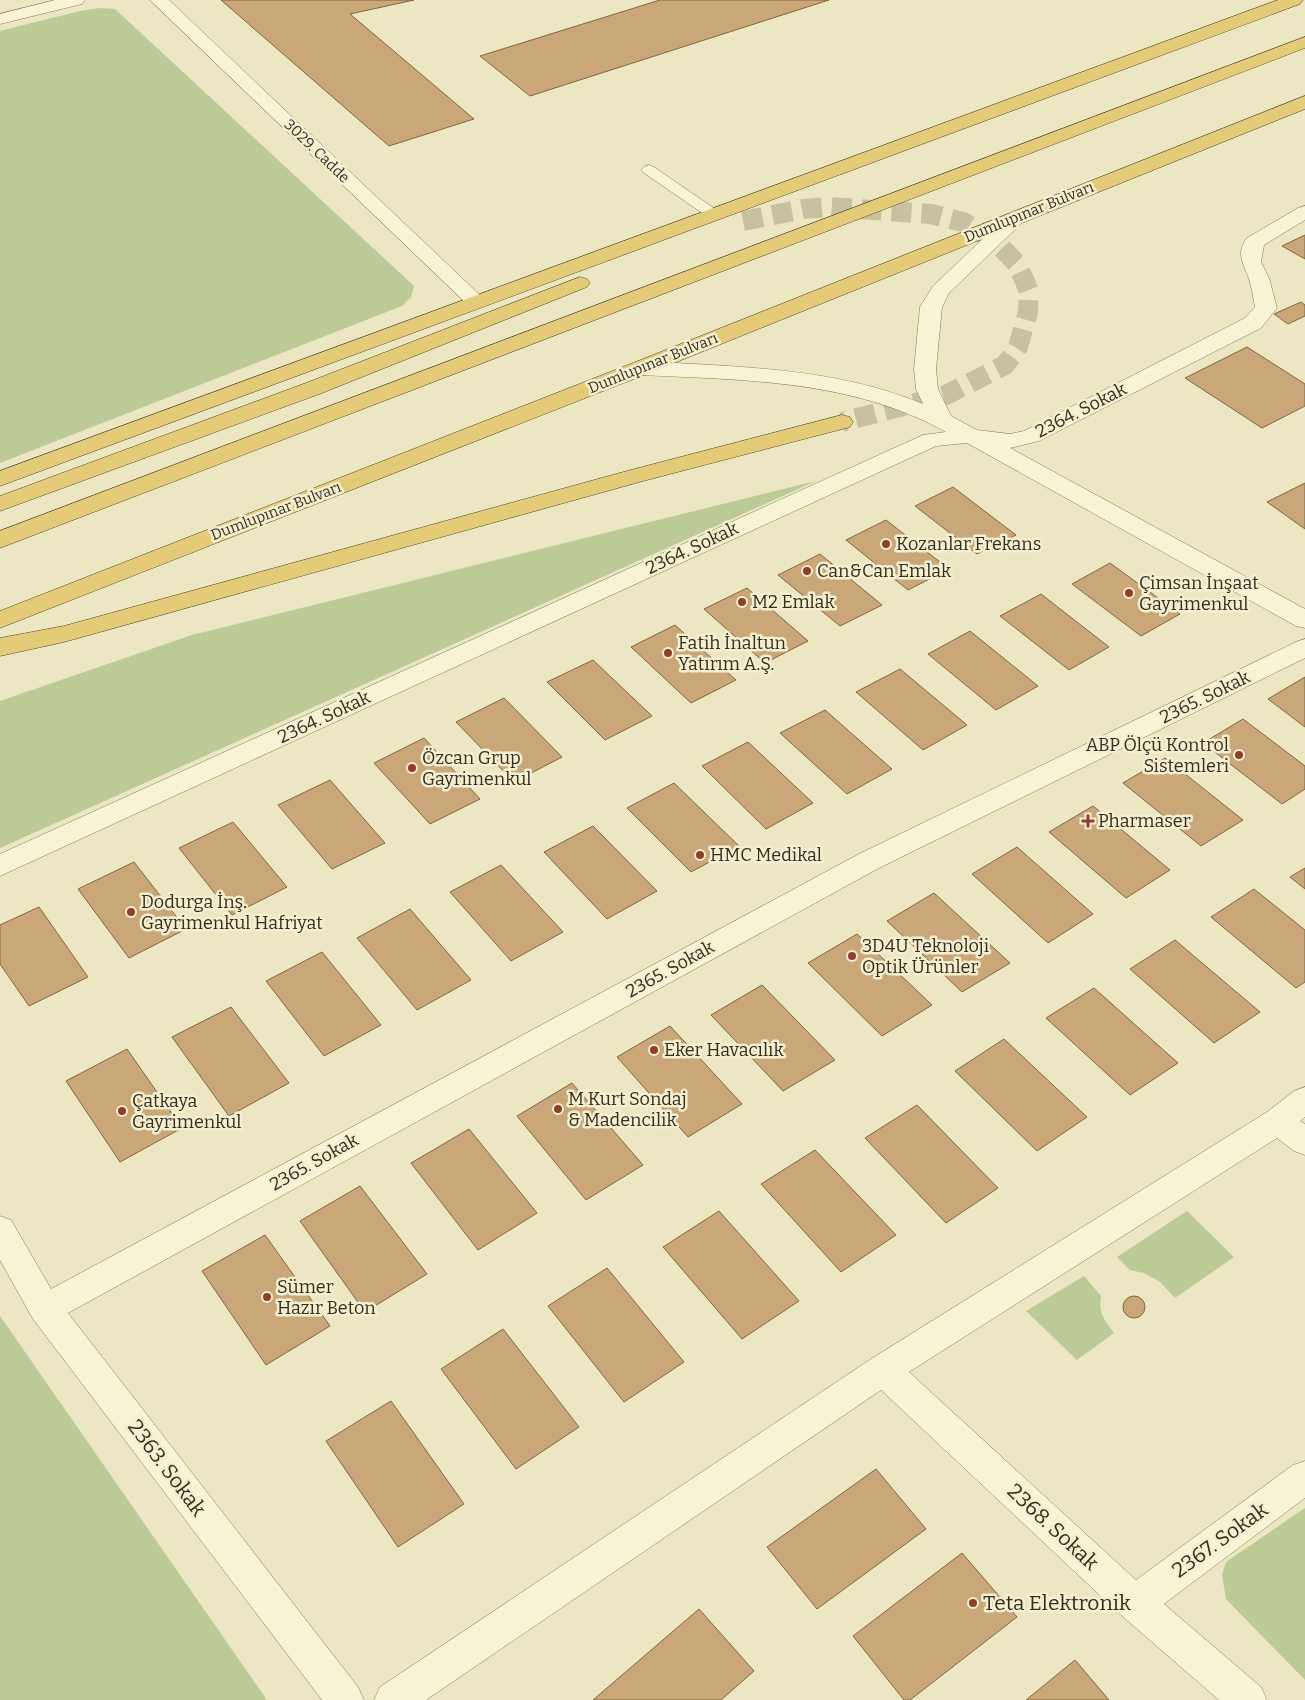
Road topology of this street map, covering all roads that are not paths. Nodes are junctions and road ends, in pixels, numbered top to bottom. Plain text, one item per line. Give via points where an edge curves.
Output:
1 (76, 0) edge
2 (158, 0) edge
3 (1294, 0) edge
4 (0, 19) edge
5 (1305, 42) edge
6 (1305, 102) edge
7 (650, 170) dead end
8 (1305, 212) edge
9 (713, 214) junction
10 (1018, 216) junction
11 (743, 221) tunnel mouth
12 (476, 302) junction
13 (641, 368) junction
14 (942, 420) junction
15 (842, 422) tunnel mouth
16 (970, 436) junction
17 (0, 479) edge
18 (0, 504) edge
19 (0, 540) edge
20 (0, 620) edge
21 (1305, 620) edge
22 (0, 647) edge
23 (1305, 648) edge
24 (0, 866) edge
25 (1305, 1100) edge
26 (1278, 1120) junction
27 (1305, 1142) edge
28 (0, 1230) edge
29 (45, 1309) junction
30 (883, 1370) junction
31 (1305, 1477) edge
32 (1135, 1602) junction
33 (345, 1700) edge
34 (393, 1700) edge
35 (1248, 1700) edge

1 - 4 street
2 - 12 street, 3029. Cadde
3 - 9 highway
5 - 19 highway
6 - 10 highway, Dumlupınar Bulvarı
7 - 9 lane
8 - 16 street, 2364. Sokak via 1254,242 1251,262 1259,278 1266,308 1252,323 1032,436 1010,441
9 - 12 highway
10 - 13 highway, Dumlupınar Bulvarı
10 - 14 street via 940,290 931,307 924,369 927,389
11 - 18 highway via 314,388
12 - 17 highway
13 - 14 street via 827,384 886,398
13 - 20 highway, Dumlupınar Bulvarı
14 - 16 street
15 - 22 highway via 64,634
16 - 21 street
16 - 24 street, 2364. Sokak via 931,440 891,457
23 - 29 street, 2365. Sokak via 869,861
25 - 26 street
26 - 27 street
26 - 30 street
28 - 29 street, 2363. Sokak
29 - 33 street, 2363. Sokak
30 - 32 street, 2368. Sokak
30 - 34 street
31 - 32 street, 2367. Sokak
32 - 35 street, 2368. Sokak

